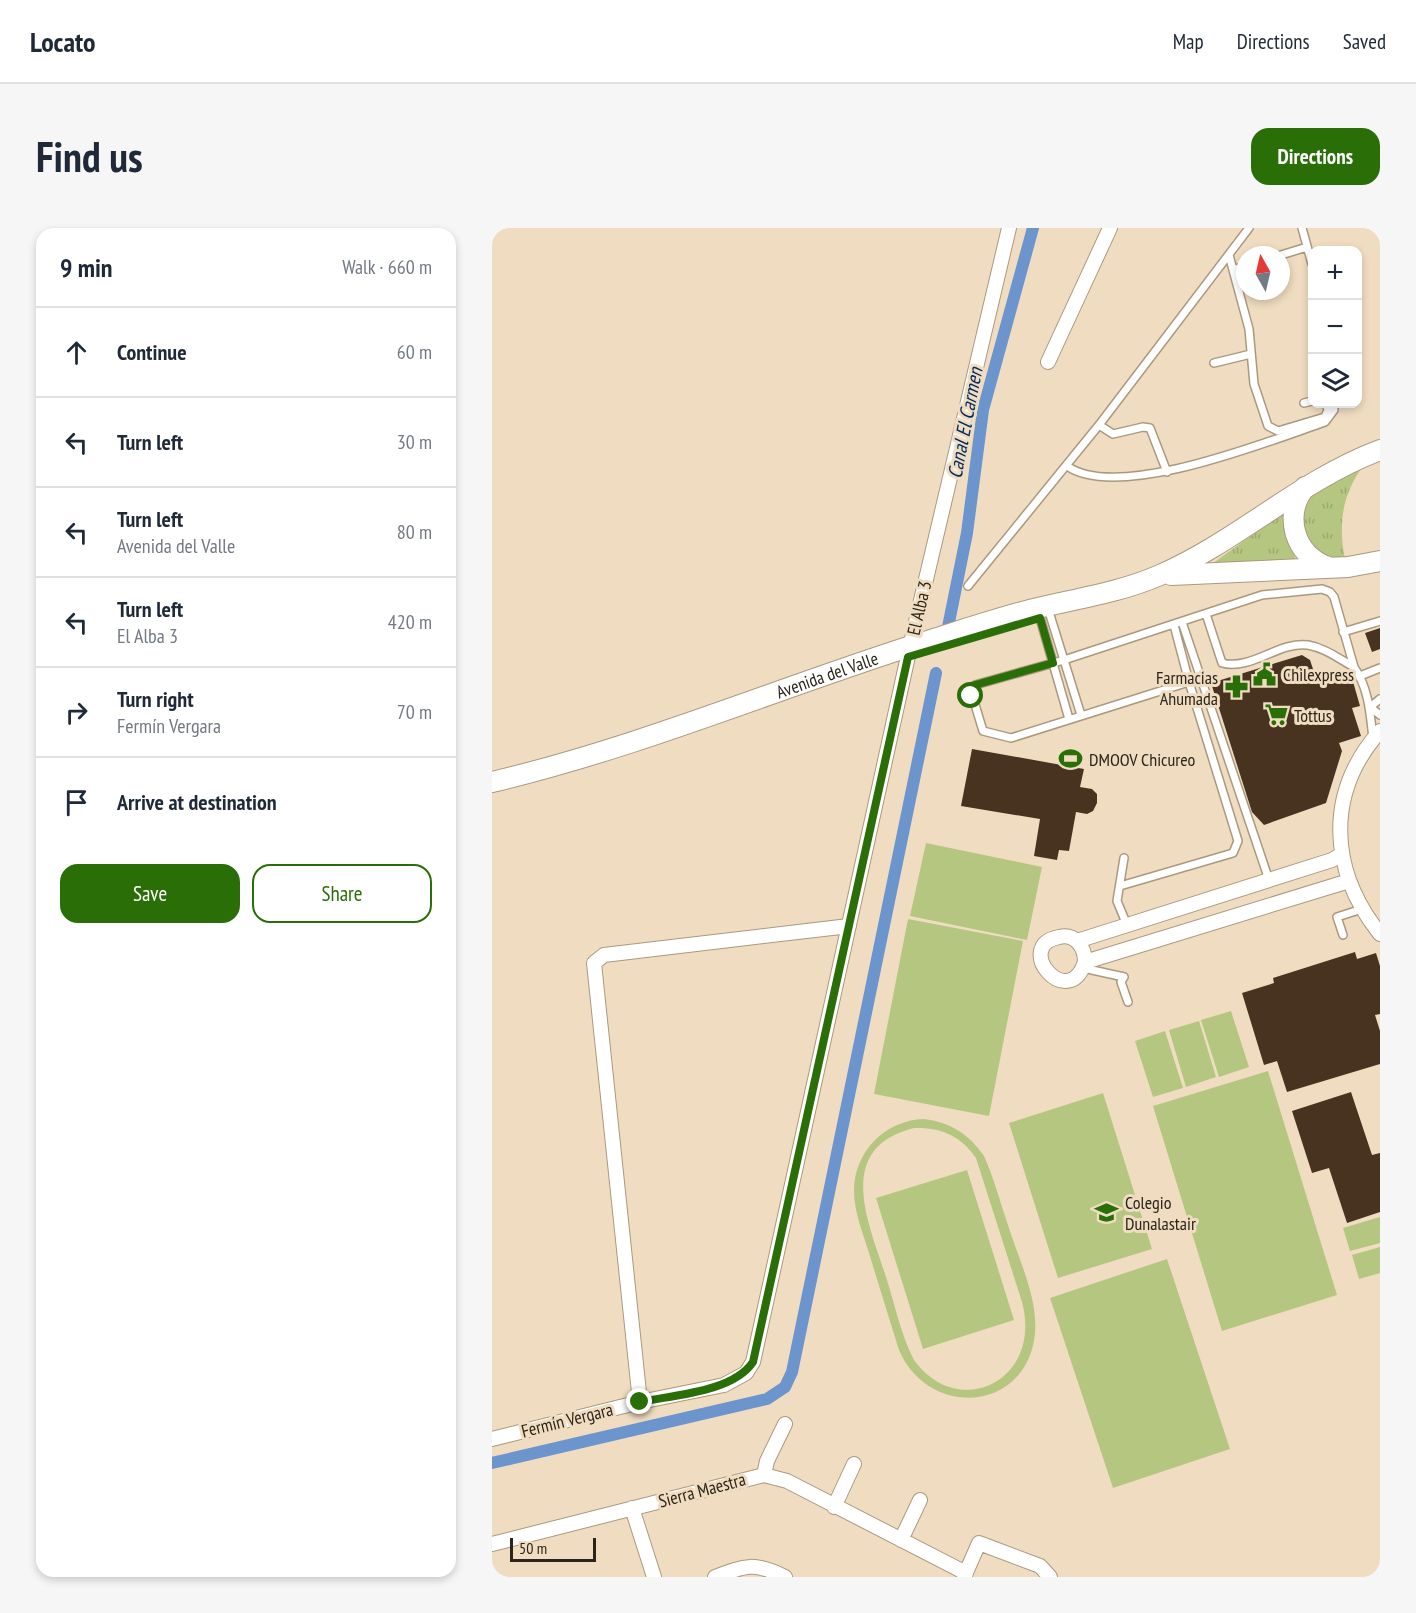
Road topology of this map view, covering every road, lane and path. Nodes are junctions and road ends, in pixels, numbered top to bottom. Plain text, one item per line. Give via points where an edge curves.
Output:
1 (1010, 228) edge
2 (1110, 228) edge
3 (1249, 228) edge
4 (1302, 228) edge
5 (1307, 247) junction
6 (1308, 250) edge
7 (1290, 252) edge
8 (1228, 255) junction
9 (1236, 269) edge
10 (1233, 270) junction
11 (1251, 354) junction
12 (1048, 362) dead end
13 (1214, 363) dead end
14 (1308, 402) edge
15 (1304, 404) dead end
16 (1328, 408) edge
17 (1332, 408) edge
18 (1099, 425) junction
19 (1380, 450) edge
20 (1067, 466) junction
21 (1167, 472) junction
22 (1307, 485) junction
23 (1377, 563) edge
24 (1328, 567) junction
25 (1156, 577) junction
26 (968, 586) dead end
27 (1097, 596) junction
28 (1206, 614) junction
29 (1045, 616) junction
30 (1380, 621) edge
31 (1182, 622) junction
32 (1173, 625) junction
33 (1343, 632) junction
34 (909, 652) junction
35 (1064, 660) junction
36 (1053, 663) junction
37 (1354, 668) junction
38 (1380, 668) edge
39 (1360, 676) junction
40 (1189, 682) junction
41 (1380, 699) edge
42 (1370, 707) junction
43 (1380, 715) edge
44 (1081, 716) junction
45 (1069, 719) junction
46 (1376, 735) edge
47 (492, 782) edge
48 (1342, 854) junction
49 (1124, 858) dead end
50 (1269, 880) junction
51 (1349, 881) junction
52 (1120, 886) junction
53 (1293, 899) junction
54 (1362, 909) junction
55 (1127, 925) junction
56 (849, 926) junction
57 (1380, 934) edge
58 (1343, 935) dead end
59 (1077, 941) junction
60 (1084, 965) junction
61 (1128, 1002) dead end
62 (746, 1373) joint
63 (640, 1402) junction
64 (785, 1424) dead end
65 (492, 1439) edge
66 (854, 1464) dead end
67 (764, 1475) junction
68 (920, 1500) dead end
69 (834, 1507) junction
70 (632, 1508) junction
71 (901, 1540) junction
72 (492, 1544) edge
73 (965, 1575) edge
74 (654, 1577) edge
75 (715, 1577) edge
76 (785, 1577) edge
77 (1050, 1577) edge

1 - 34 street, El Alba 3
2 - 12 street
3 - 8 lane
4 - 5 lane
5 - 6 lane
5 - 7 lane
8 - 10 lane
8 - 18 lane
9 - 10 lane
10 - 11 lane via 1249,329
11 - 13 lane
11 - 16 lane via 1254,384 1270,428 1278,431 1325,417
14 - 15 lane
17 - 21 lane via 1334,410 1325,422
18 - 20 lane
18 - 21 lane via 1113,434 1150,428
19 - 22 street, Avenida del Valle
20 - 21 lane via 1088,475
20 - 26 lane
22 - 24 street via 1294,509 1294,531 1306,554
22 - 25 street, Avenida del Valle via 1210,550
23 - 24 street, Avenida del Valle
24 - 25 street, Avenida del Valle
25 - 27 street, Avenida del Valle
27 - 29 street, Avenida del Valle
27 - 34 street, Avenida del Valle via 1028,610
28 - 31 lane
28 - 33 lane via 1262,595 1322,589 1334,597
28 - 37 lane via 1222,663 1239,663 1305,645 1319,647
29 - 34 street, Avenida del Valle
29 - 35 lane
29 - 36 lane
30 - 33 lane
31 - 32 lane
31 - 50 lane
32 - 35 lane
32 - 40 lane
33 - 37 lane
34 - 47 street, Avenida del Valle via 749,708
34 - 56 street, El Alba 3
35 - 36 lane
35 - 44 lane
36 - 45 lane
36 - 45 lane via 975,685 970,688 971,696 983,731 999,736 1011,738
37 - 39 lane
38 - 39 lane
39 - 42 lane
40 - 44 lane
40 - 52 lane via 1238,841 1233,853
41 - 42 lane
42 - 43 lane
42 - 46 lane
44 - 45 lane
46 - 48 street via 1344,796 1340,824
48 - 50 street
48 - 51 street
49 - 52 lane
50 - 53 street via 1275,891
50 - 55 street
51 - 53 street
51 - 54 street
52 - 55 lane via 1117,902
53 - 60 street
54 - 57 street
54 - 58 lane via 1336,917
55 - 59 street
56 - 62 street, El Alba 3 via 759,1345
56 - 63 street via 604,955 594,963
59 - 60 street via 1083,947
59 - 60 street via 1062,936 1050,940 1043,948 1042,965 1049,975 1064,980 1071,979
60 - 61 lane via 1124,977 1121,982
62 - 63 street, Fermín Vergara via 724,1384
63 - 65 street, Fermín Vergara
64 - 67 street
66 - 69 street
67 - 69 street, Sierra Maestra via 787,1481
67 - 70 street, Sierra Maestra
68 - 71 street
69 - 71 street, Sierra Maestra
70 - 72 street, Sierra Maestra
70 - 74 street
71 - 73 street, Sierra Maestra
73 - 77 street via 979,1543 1040,1566
75 - 76 street via 750,1565

